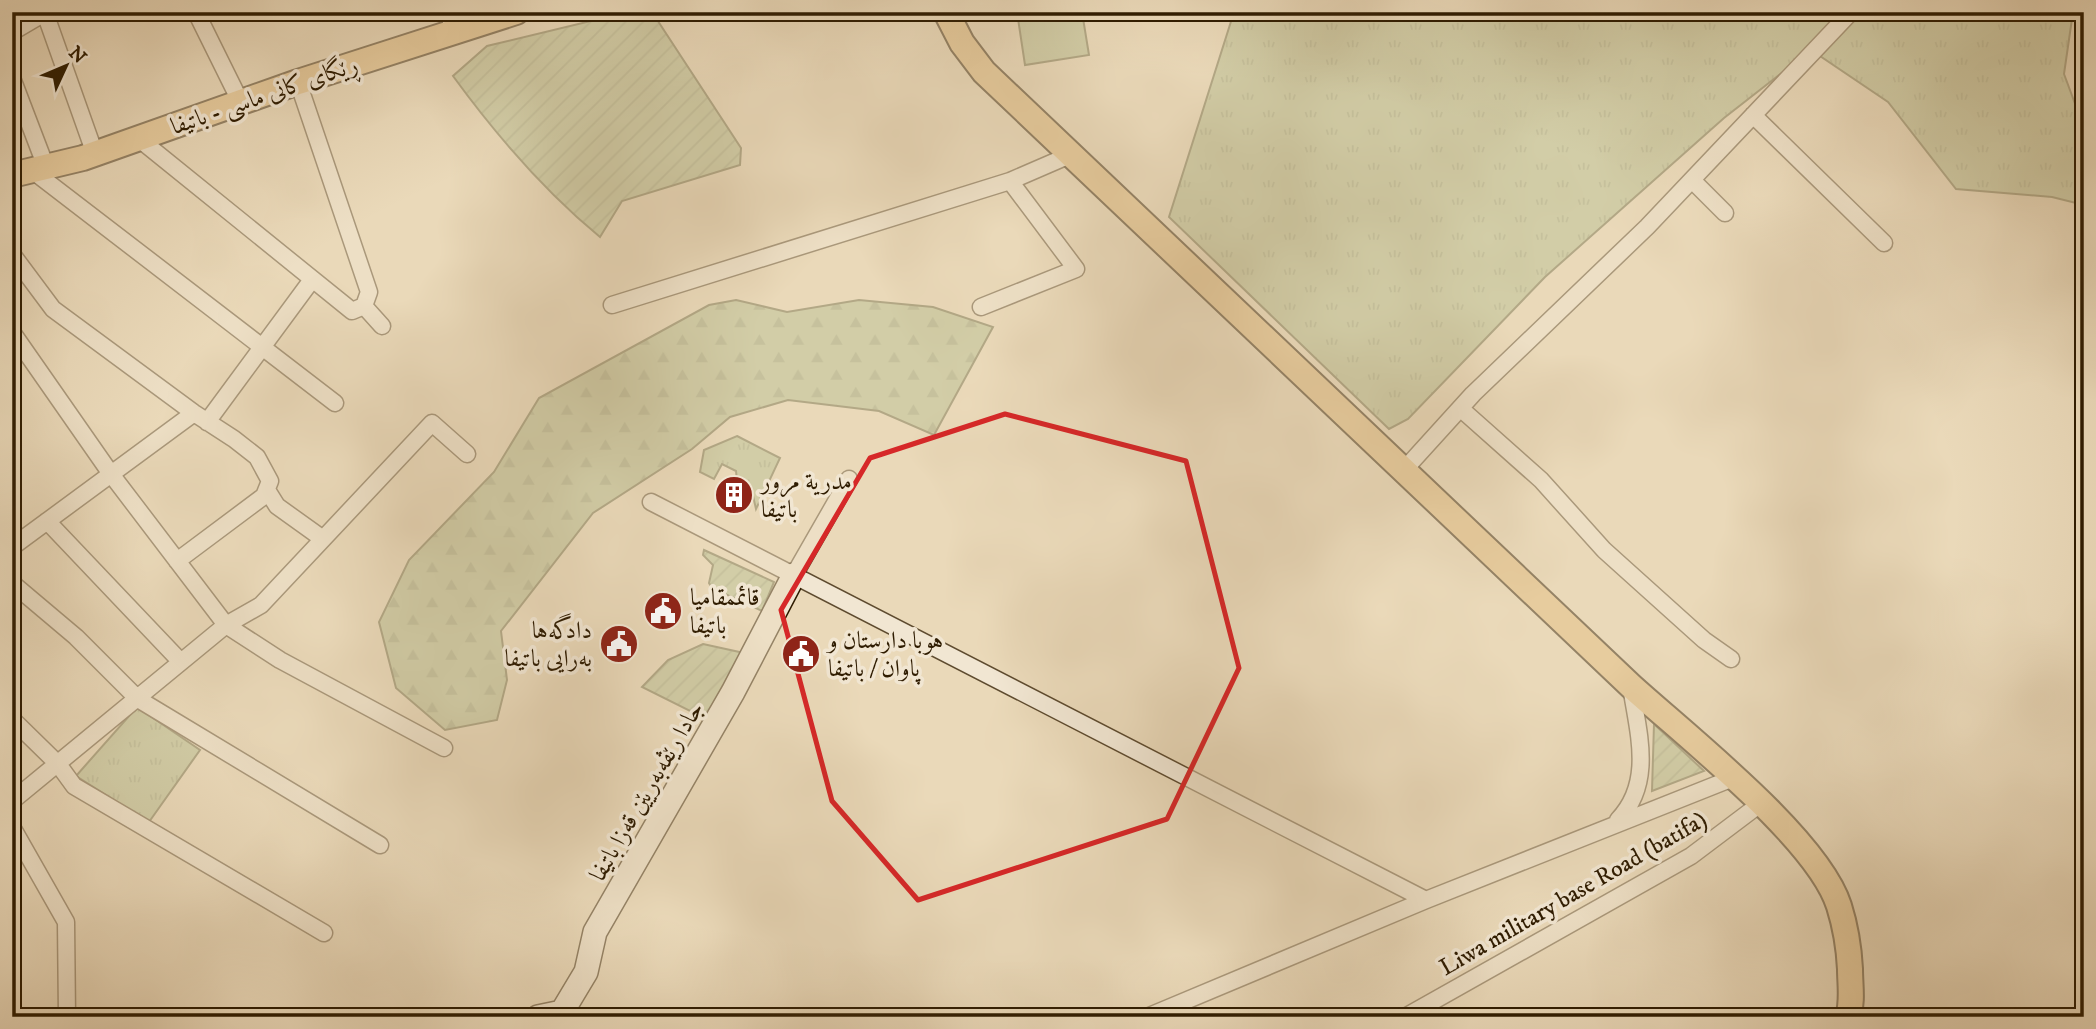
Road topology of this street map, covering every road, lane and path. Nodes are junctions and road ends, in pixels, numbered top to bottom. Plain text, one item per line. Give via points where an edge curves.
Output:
1 (196, 12) edge
2 (516, 12) edge
3 (946, 12) edge
4 (1851, 12) edge
5 (46, 13) edge
6 (451, 22) edge
7 (12, 32) edge
8 (12, 78) edge
9 (298, 82) junction
10 (241, 103) junction
11 (1753, 115) junction
12 (138, 138) junction
13 (94, 154) junction
14 (1070, 155) junction
15 (30, 171) edge
16 (1692, 180) junction
17 (1010, 181) junction
18 (1725, 213) dead end
19 (1884, 243) dead end
20 (12, 254) edge
21 (311, 281) junction
22 (612, 304) dead end
23 (364, 306) junction
24 (981, 307) dead end
25 (382, 326) dead end
26 (12, 332) edge
27 (261, 345) junction
28 (335, 403) dead end
29 (1460, 408) junction
30 (200, 418) junction
31 (467, 454) dead end
32 (1404, 470) junction
33 (111, 474) junction
34 (849, 478) dead end
35 (267, 490) junction
36 (651, 502) dead end
37 (47, 521) junction
38 (323, 539) junction
39 (12, 547) edge
40 (177, 561) junction
41 (794, 575) junction
42 (12, 583) edge
43 (226, 625) junction
44 (1731, 659) dead end
45 (181, 663) junction
46 (1632, 686) junction
47 (138, 699) junction
48 (12, 719) edge
49 (444, 748) dead end
50 (58, 764) junction
51 (1733, 778) junction
52 (12, 801) edge
53 (1760, 804) junction
54 (1615, 823) junction
55 (12, 827) edge
56 (380, 845) dead end
57 (1426, 900) junction
58 (324, 933) dead end
59 (67, 1017) edge
60 (538, 1017) edge
61 (1147, 1017) edge
62 (1405, 1017) edge
63 (1848, 1017) edge

1 - 10 street
2 - 6 main road, ڕێگای کانی ماسی - باتيفا
3 - 14 main road via 984,72
4 - 11 street
5 - 7 street
5 - 13 street
6 - 9 main road, ڕێگای کانی ماسی - باتيفا
8 - 15 street
9 - 10 main road, ڕێگای کانی ماسی - باتيفا
9 - 23 street via 369,292
10 - 12 main road, ڕێگای کانی ماسی - باتيفا
11 - 16 street
11 - 19 street
12 - 13 main road, ڕێگای کانی ماسی - باتيفا
12 - 21 street
13 - 15 main road, ڕێگای کانی ماسی - باتيفا
14 - 17 street
14 - 32 main road
15 - 27 street
16 - 18 street
16 - 29 street
17 - 22 street
17 - 24 street via 1076,269
20 - 30 street via 53,309
21 - 23 street via 352,311
21 - 27 street
23 - 25 street
26 - 33 street
27 - 28 street
27 - 30 street
29 - 32 street
29 - 44 street via 1541,480 1604,550
30 - 33 street
30 - 35 street via 257,457 270,481
31 - 38 street via 432,422
32 - 46 main road
33 - 37 street
33 - 40 street
34 - 41 street
35 - 38 street via 277,506
35 - 40 street
36 - 41 street
37 - 39 street
37 - 45 street
38 - 43 street via 261,605
40 - 43 street
41 - 57 street
41 - 60 street, جادا رێڤه‌به‌ريێن قه‌زا باتيفا via 733,692 595,932 586,972 562,1012
42 - 47 street via 76,637
43 - 45 street
43 - 49 street via 280,660
45 - 47 street
46 - 51 main road
46 - 54 street via 1642,772 1633,800
47 - 50 street
47 - 56 street
48 - 50 street
50 - 52 street
50 - 58 street via 74,786
51 - 53 main road
51 - 54 street
53 - 62 street, Liwa military base Road (batifa) via 1690,856
53 - 63 main road via 1812,857 1839,905 1849,957
54 - 57 street
55 - 59 street via 66,922
57 - 61 street

